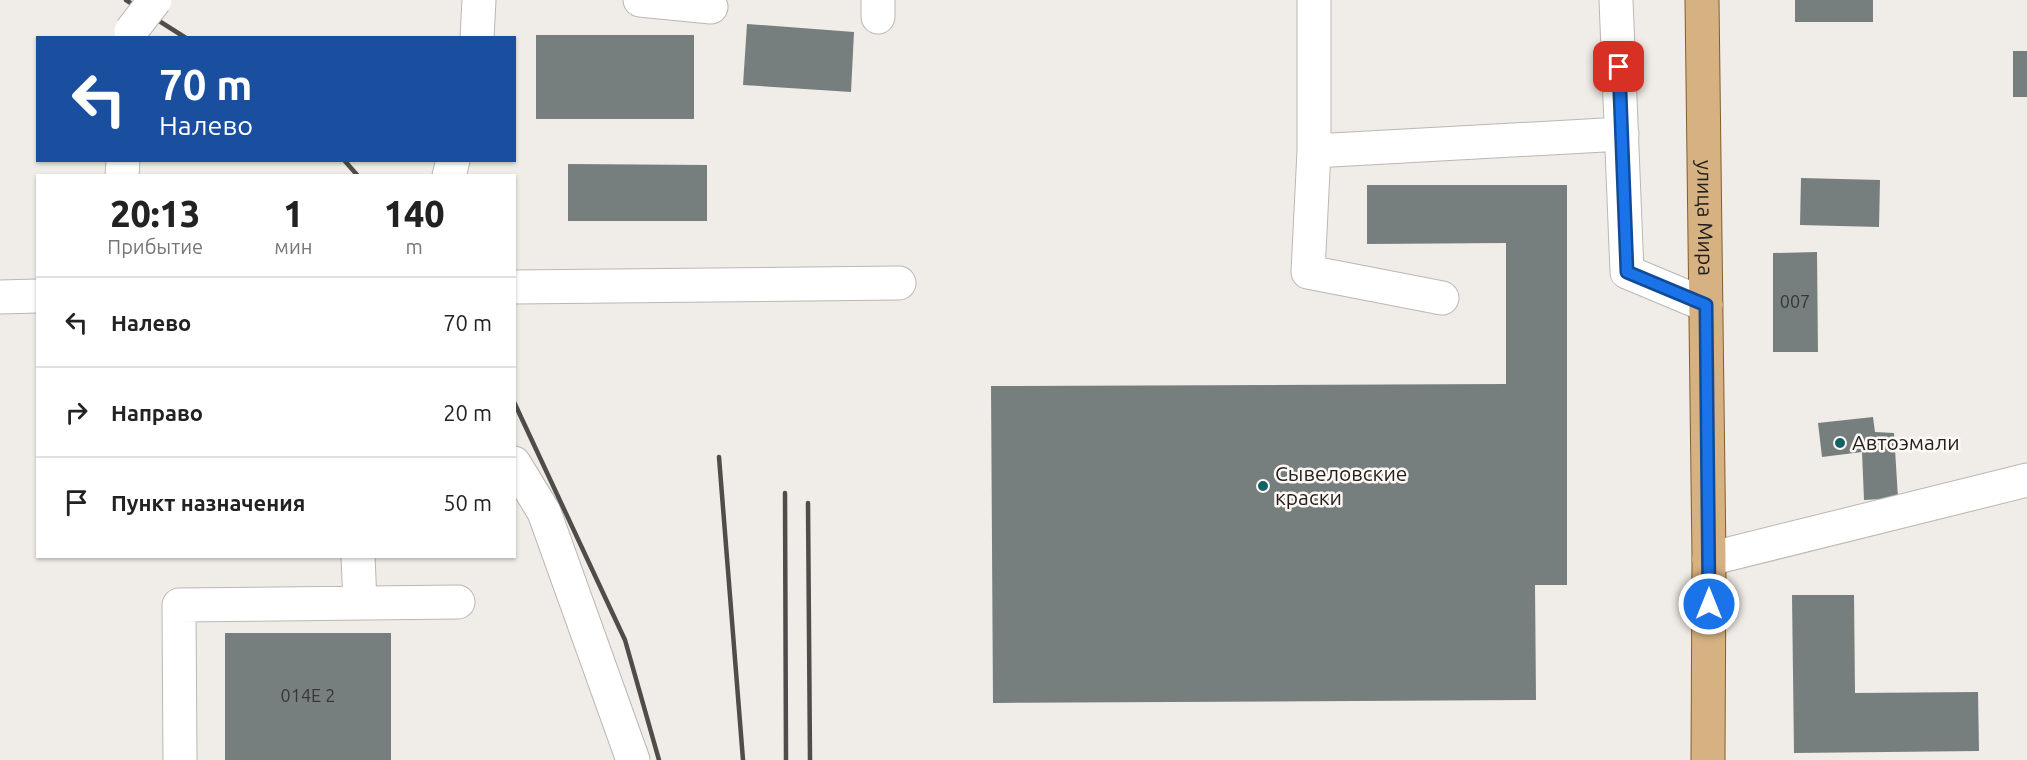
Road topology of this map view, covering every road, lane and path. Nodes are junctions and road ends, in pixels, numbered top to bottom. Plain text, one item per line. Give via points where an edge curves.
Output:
1 (155, 0) edge
2 (480, 0) edge
3 (639, 0) edge
4 (1314, 0) edge
5 (1616, 0) edge
6 (1702, 0) edge
7 (711, 7) dead end
8 (130, 34) edge
9 (477, 36) edge
10 (1622, 134) junction
11 (1314, 151) junction
12 (899, 284) dead end
13 (516, 287) edge
14 (36, 296) edge
15 (0, 297) edge
16 (1442, 298) dead end
17 (1706, 305) junction
18 (516, 466) edge
19 (2027, 480) edge
20 (358, 558) edge
21 (1709, 559) junction
22 (458, 602) dead end
23 (360, 603) junction
24 (180, 760) edge
25 (633, 760) edge
26 (1708, 760) edge

1 - 8 lane, bridge
2 - 9 lane
3 - 7 lane
4 - 11 lane
5 - 10 lane
6 - 17 main road, улица Мира
10 - 11 lane
10 - 17 lane via 1627,272
11 - 16 lane via 1308,272
12 - 13 lane
14 - 15 lane
17 - 21 main road, улица Мира
18 - 25 lane via 544,512
19 - 21 lane
20 - 23 lane
21 - 26 main road, улица Мира
22 - 23 lane
23 - 24 lane via 179,605

